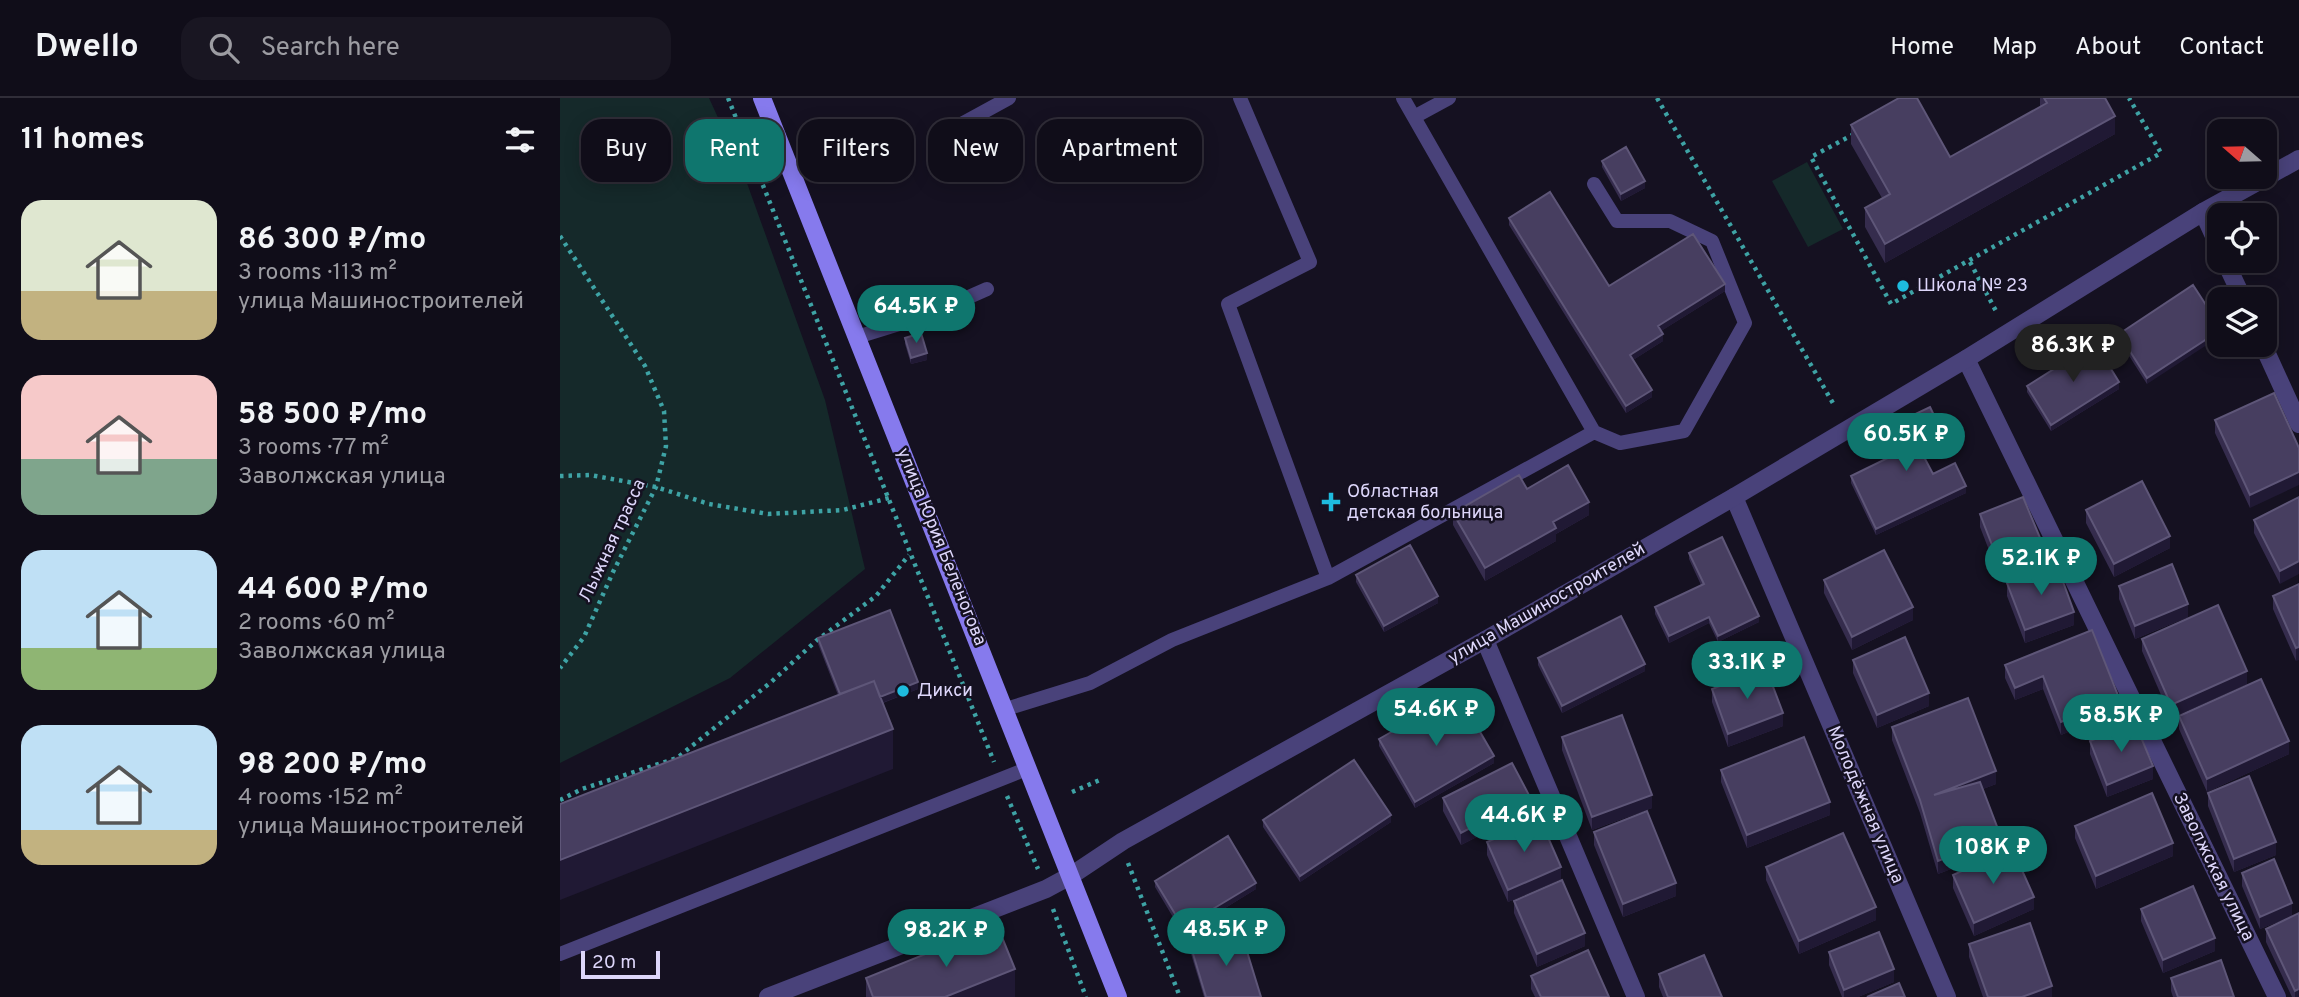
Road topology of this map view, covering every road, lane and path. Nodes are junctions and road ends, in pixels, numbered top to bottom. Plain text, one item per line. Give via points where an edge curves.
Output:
1 (728, 98) edge
2 (762, 98) edge
3 (1009, 98) edge
4 (1240, 98) edge
5 (1403, 98) edge
6 (1450, 98) edge
7 (1657, 98) edge
8 (2129, 98) edge
9 (1414, 117) junction
10 (971, 119) edge
11 (1859, 131) edge
12 (2299, 159) edge
13 (1594, 184) dead end
14 (2203, 212) junction
15 (2207, 221) edge
16 (560, 236) edge
17 (1970, 261) junction
18 (987, 289) dead end
19 (1997, 313) dead end
20 (858, 337) junction
21 (2268, 357) edge
22 (1966, 359) junction
23 (1834, 405) dead end
24 (2299, 424) edge
25 (1594, 432) junction
26 (560, 476) edge
27 (656, 487) junction
28 (1734, 497) junction
29 (889, 498) junction
30 (909, 555) junction
31 (1328, 578) junction
32 (1485, 640) junction
33 (560, 668) edge
34 (1006, 709) junction
35 (1029, 768) junction
36 (1000, 778) junction
37 (1102, 779) dead end
38 (1072, 792) dead end
39 (560, 800) edge
40 (1128, 863) dead end
41 (1072, 875) junction
42 (1042, 880) dead end
43 (1049, 900) dead end
44 (560, 954) edge
45 (768, 997) edge
46 (1086, 997) edge
47 (1118, 997) edge
48 (1180, 997) edge
49 (1636, 997) edge
50 (1947, 997) edge
51 (2277, 997) edge

1 - 29 path
2 - 20 main road, улица Юрия Беленогова
3 - 10 lane
4 - 31 lane via 1310,262 1228,304
5 - 9 lane
6 - 9 lane
7 - 23 path
8 - 17 path via 2161,153
9 - 25 lane
11 - 17 path via 1811,157 1891,304
12 - 14 street, улица Машиностроителей
13 - 25 lane via 1617,221 1670,221 1712,241 1745,323 1684,430 1620,443
14 - 15 street
14 - 22 street, улица Машиностроителей
16 - 27 path, Лыжная трасса via 645,366 664,411 666,446
17 - 19 path
18 - 20 lane
20 - 34 main road, улица Юрия Беленогова
21 - 24 street
22 - 28 street, улица Машиностроителей
22 - 51 street, Заволжская улица
25 - 31 lane
26 - 27 path via 590,475
27 - 29 path via 709,504 768,514 843,510
27 - 33 path, Лыжная трасса via 584,637
28 - 32 street, улица Машиностроителей
28 - 50 street, Молодёжная улица
29 - 30 path
30 - 36 path
30 - 39 path via 876,596 677,758
31 - 34 lane via 1172,640 1090,682
32 - 41 street, улица Машиностроителей via 1123,841
32 - 49 street
34 - 35 main road, улица Юрия Беленогова
35 - 36 lane
35 - 41 main road, улица Юрия Беленогова
36 - 42 path
36 - 44 lane
37 - 38 path
40 - 48 path
41 - 45 street, улица Машиностроителей
41 - 47 main road, улица Юрия Беленогова
43 - 46 path

